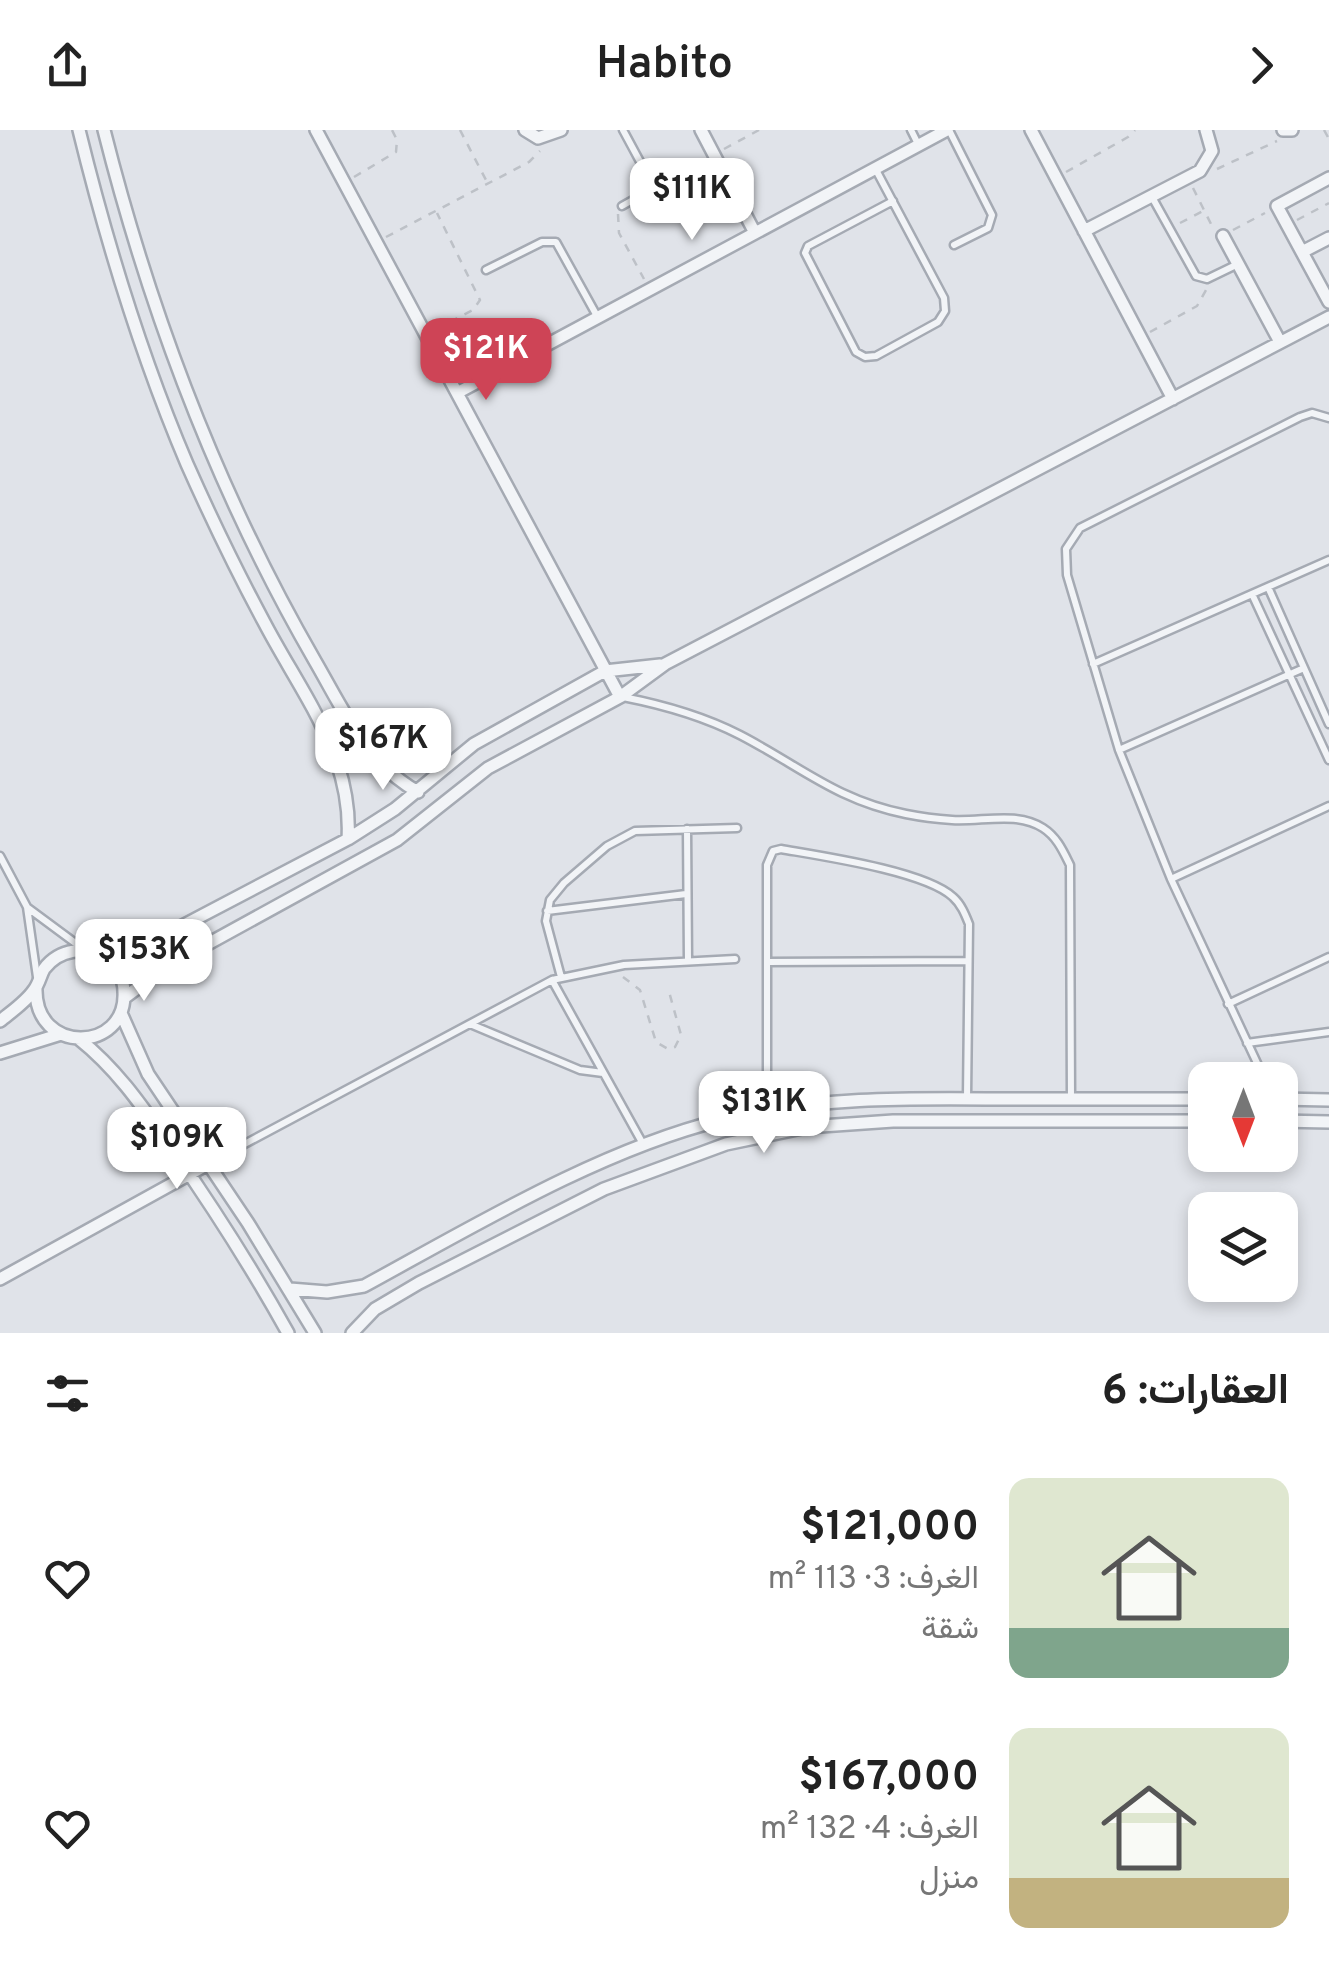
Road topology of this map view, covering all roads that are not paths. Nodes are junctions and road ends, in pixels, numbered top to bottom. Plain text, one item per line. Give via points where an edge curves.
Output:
1 (80, 130) edge
2 (104, 130) edge
3 (316, 130) edge
4 (525, 130) edge
5 (561, 130) edge
6 (623, 130) edge
7 (701, 130) edge
8 (911, 130) edge
9 (948, 130) edge
10 (1030, 130) edge
11 (1206, 130) edge
12 (1283, 130) edge
13 (1292, 130) edge
14 (919, 145) junction
15 (875, 169) junction
16 (1329, 178) edge
17 (1152, 196) junction
18 (894, 202) junction
19 (622, 206) road end
20 (1084, 231) junction
21 (755, 233) junction
22 (1223, 236) road end
23 (1329, 238) edge
24 (954, 245) dead end
25 (1302, 252) junction
26 (1238, 264) junction
27 (486, 270) road end
28 (1329, 302) edge
29 (598, 317) junction
30 (1329, 317) edge
31 (1280, 342) junction
32 (170, 351) junction
33 (146, 360) junction
34 (457, 392) junction
35 (1172, 399) junction
36 (1329, 418) edge
37 (1329, 560) edge
38 (1268, 587) junction
39 (1252, 594) junction
40 (664, 664) junction
41 (1093, 664) junction
42 (1304, 668) junction
43 (605, 671) junction
44 (1290, 674) junction
45 (620, 697) junction
46 (1329, 724) edge
47 (1119, 750) junction
48 (1329, 760) edge
49 (418, 792) junction
50 (1329, 806) edge
51 (737, 828) dead end
52 (687, 829) junction
53 (348, 839) junction
54 (0, 856) edge
55 (1172, 879) junction
56 (686, 894) junction
57 (27, 907) junction
58 (546, 911) junction
59 (92, 952) junction
60 (1329, 957) edge
61 (735, 959) dead end
62 (688, 961) junction
63 (968, 961) junction
64 (767, 962) junction
65 (561, 977) junction
66 (552, 980) junction
67 (37, 986) junction
68 (124, 998) junction
69 (1228, 1004) junction
70 (121, 1013) junction
71 (0, 1022) edge
72 (470, 1024) junction
73 (1329, 1032) edge
74 (60, 1034) junction
75 (78, 1038) junction
76 (1247, 1042) junction
77 (0, 1053) edge
78 (1256, 1062) edge
79 (602, 1073) junction
80 (893, 1098) junction
81 (967, 1098) junction
82 (1070, 1099) junction
83 (1130, 1099) junction
84 (1188, 1099) edge
85 (1298, 1099) edge
86 (1329, 1100) edge
87 (763, 1111) junction
88 (1298, 1120) edge
89 (893, 1121) junction
90 (1130, 1121) junction
91 (1188, 1121) edge
92 (1329, 1122) edge
93 (764, 1135) junction
94 (644, 1145) junction
95 (208, 1164) junction
96 (594, 1165) junction
97 (656, 1168) junction
98 (191, 1176) junction
99 (604, 1189) junction
100 (405, 1263) junction
101 (0, 1278) edge
102 (419, 1284) junction
103 (290, 1288) junction
104 (288, 1333) edge
105 (315, 1333) edge
106 (352, 1333) edge

1 - 33 street
2 - 32 street
3 - 34 street
4 - 5 street via 545,138
6 - 19 lane via 651,182 647,192
7 - 21 street
8 - 14 lane
9 - 14 street
9 - 24 lane via 992,215 988,228
10 - 20 street
11 - 17 street via 1212,151 1206,165
12 - 13 street
14 - 15 street
15 - 18 lane
15 - 21 street
16 - 25 street via 1277,206
17 - 20 street
17 - 26 lane via 1192,272 1208,278
18 - 18 lane via 946,311 938,322 866,357 856,352 805,252
20 - 35 street
21 - 29 street
22 - 26 street
23 - 25 street
25 - 28 street
26 - 31 street
27 - 29 lane via 542,242 556,242
29 - 34 street
30 - 31 street
31 - 35 street
32 - 33 street
32 - 49 street via 255,550 305,643 371,755
33 - 53 street via 230,560 335,751 348,794
34 - 43 street
35 - 40 street
36 - 41 lane via 1300,417 1080,528 1064,562
37 - 38 lane
38 - 39 lane
38 - 42 lane
39 - 41 lane
39 - 44 lane
40 - 43 street
40 - 45 street
41 - 47 lane
42 - 44 lane
42 - 46 lane
43 - 45 street
43 - 49 street via 474,744
44 - 47 lane
44 - 48 lane
45 - 68 street via 488,768 397,840 164,968
45 - 82 lane via 704,718 862,802 906,814 1022,820 1044,828 1070,865
47 - 55 lane
49 - 53 street
50 - 55 lane
51 - 52 lane
52 - 56 lane
52 - 58 lane via 619,837 556,891
53 - 59 street via 165,935
54 - 57 lane
55 - 69 lane
56 - 58 lane
56 - 62 lane
57 - 59 lane
57 - 67 lane
58 - 65 lane
59 - 67 street via 52,960
59 - 68 street via 118,971
60 - 69 lane
61 - 62 lane
62 - 65 lane
63 - 64 lane
63 - 64 lane via 968,924 954,897 940,888 864,863 781,848 767,865
63 - 81 lane
64 - 87 lane
65 - 66 lane
66 - 72 lane
66 - 79 lane
67 - 71 street
67 - 74 street via 41,1015
68 - 70 street
69 - 76 lane
70 - 75 street via 108,1029
70 - 95 street via 148,1074
72 - 79 lane
72 - 95 lane
73 - 76 lane
74 - 75 street
74 - 77 street
75 - 98 street via 128,1086
76 - 78 lane
79 - 94 lane
80 - 81 street
80 - 87 street
80 - 89 street
81 - 82 street
82 - 83 street
83 - 84 street
83 - 90 street
85 - 86 street
87 - 93 street
87 - 94 street
88 - 92 street
89 - 90 street
89 - 93 street
90 - 91 street
93 - 97 street
94 - 96 street
94 - 97 street
95 - 98 street
95 - 103 street
96 - 99 street
96 - 100 street
97 - 99 street
98 - 101 street
98 - 104 street
99 - 102 street
100 - 102 street via 406,1274
100 - 103 street via 346,1290
102 - 106 street via 376,1309
103 - 105 street

